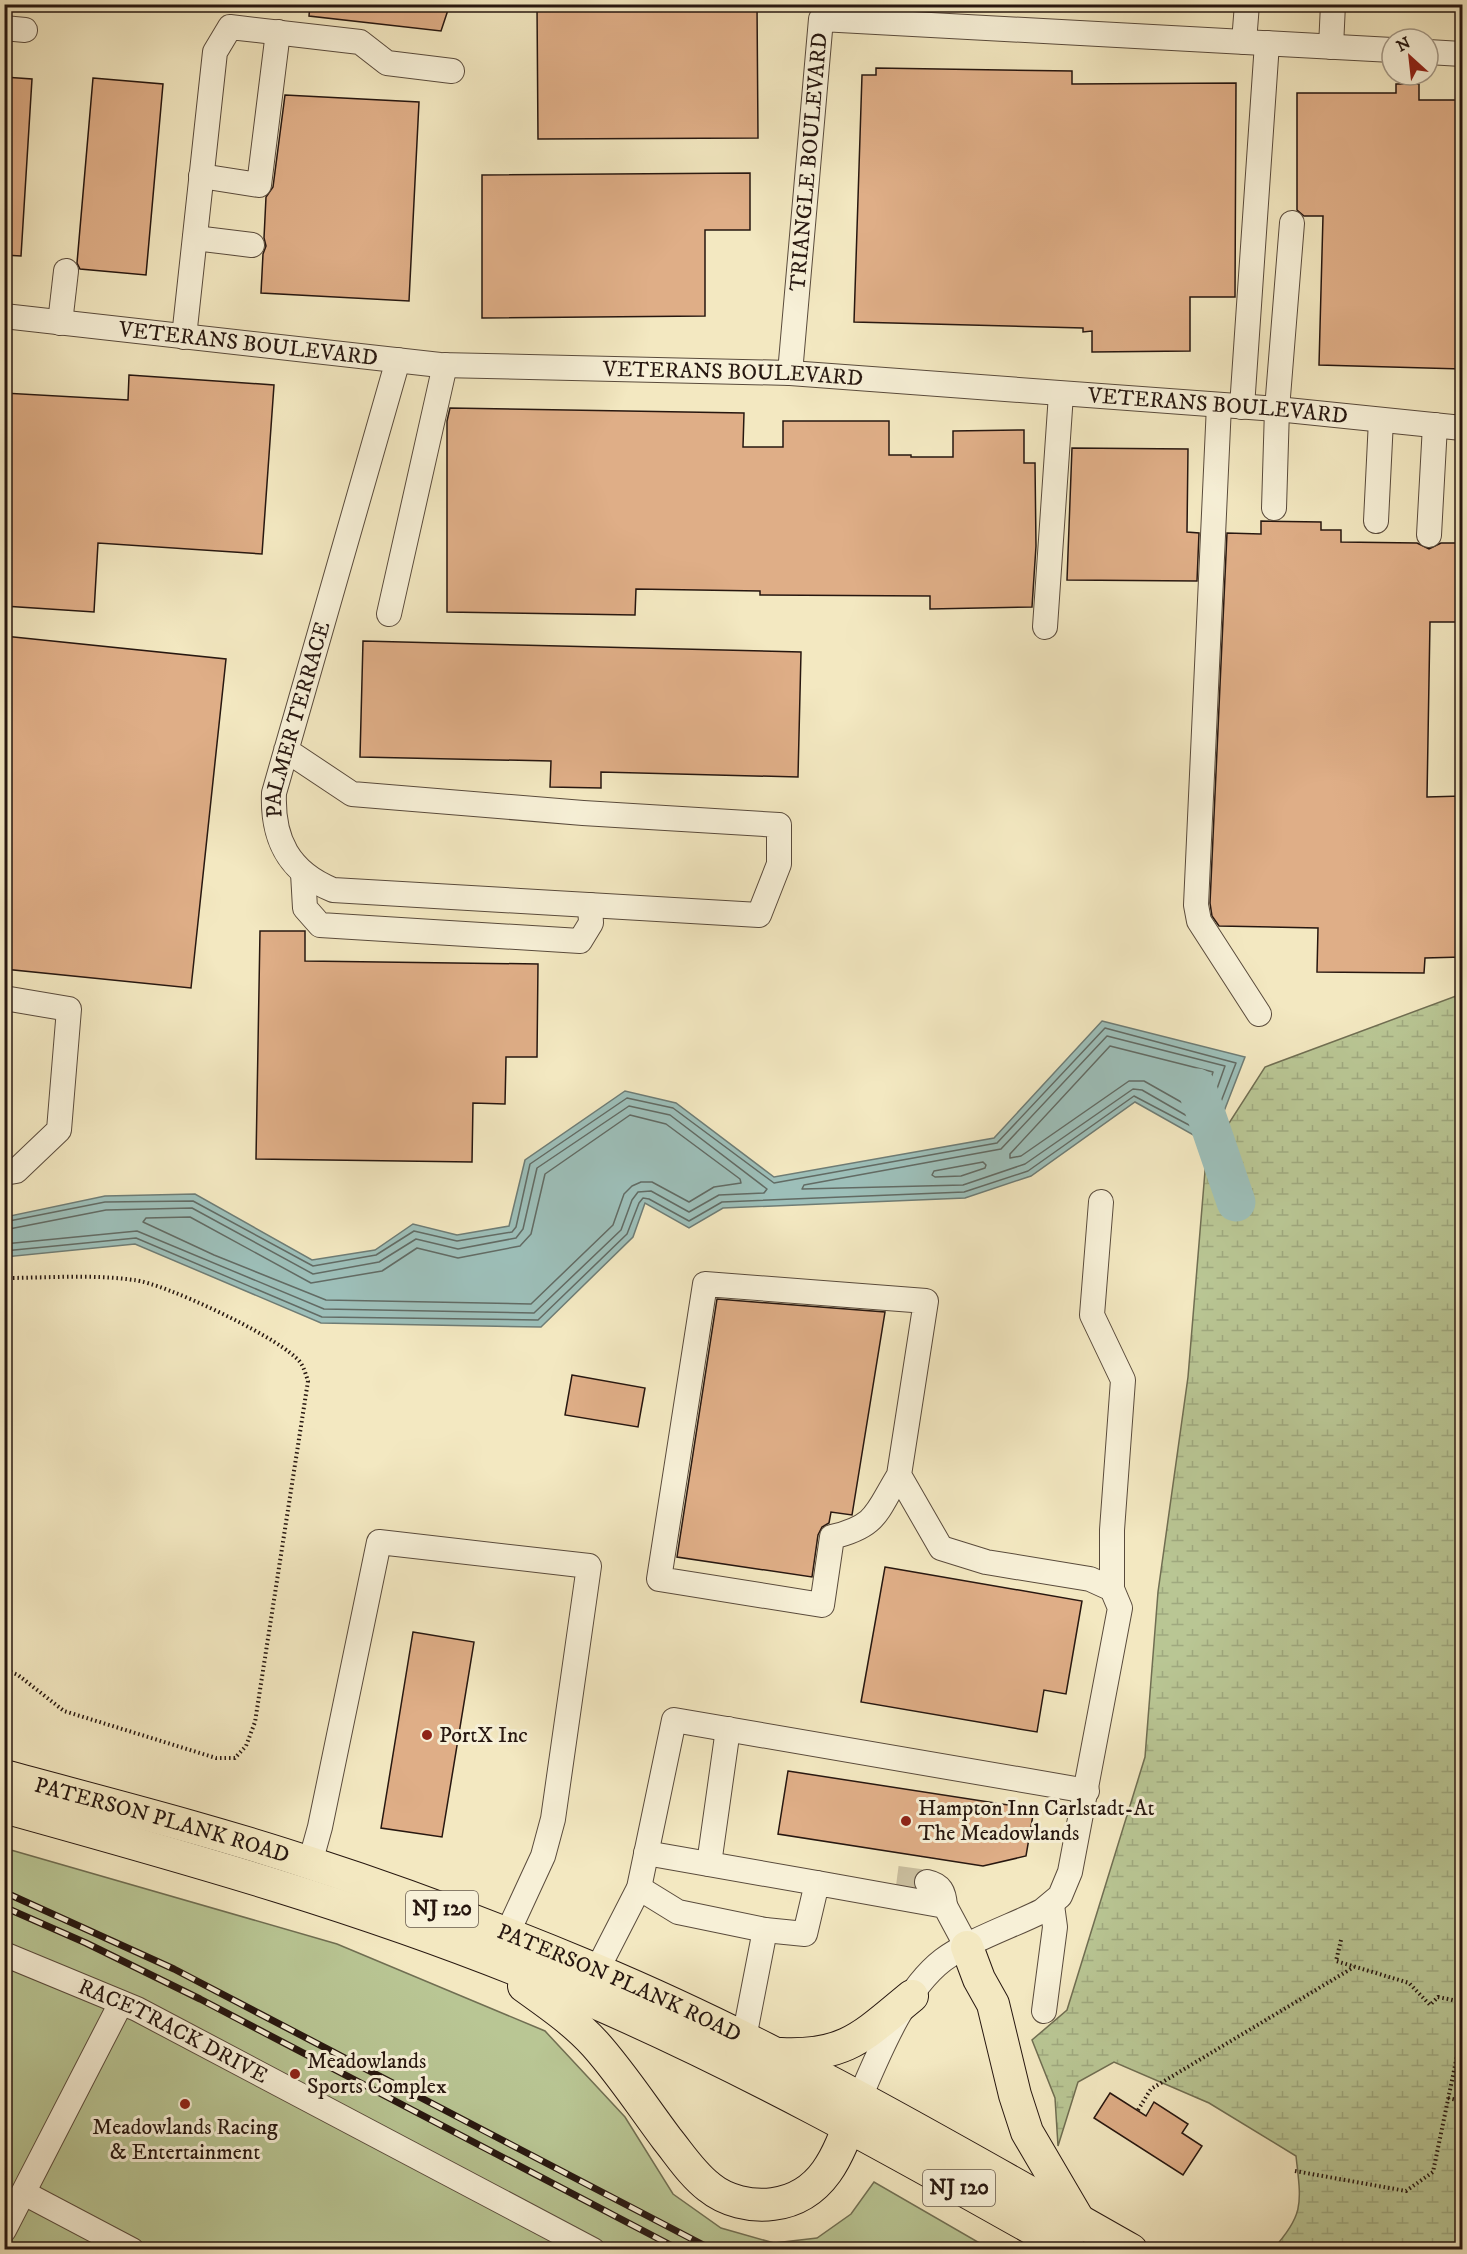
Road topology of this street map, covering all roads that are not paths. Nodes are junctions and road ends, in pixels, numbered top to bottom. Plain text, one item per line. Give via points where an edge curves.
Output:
1 (1246, 4) edge
2 (1333, 4) edge
3 (850, 13) edge
4 (278, 32) junction
5 (1255, 42) junction
6 (1331, 46) junction
7 (1380, 49) edge
8 (1440, 53) edge
9 (1462, 54) edge
10 (452, 71) dead end
11 (201, 176) junction
12 (1292, 223) dead end
13 (195, 238) junction
14 (252, 245) dead end
15 (66, 271) dead end
16 (4, 316) edge
17 (60, 323) junction
18 (184, 337) junction
19 (398, 360) junction
20 (445, 365) junction
21 (790, 373) junction
22 (1061, 394) junction
23 (1231, 406) junction
24 (1277, 409) junction
25 (1381, 420) junction
26 (1435, 425) junction
27 (1462, 428) edge
28 (1274, 508) dead end
29 (1376, 521) dead end
30 (1429, 536) dead end
31 (389, 614) dead end
32 (1045, 627) dead end
33 (286, 750) junction
34 (303, 873) junction
35 (590, 905) junction
36 (4, 998) edge
37 (1260, 1014) dead end
38 (4, 1173) edge
39 (1101, 1202) dead end
40 (899, 1475) junction
41 (1112, 1589) junction
42 (728, 1729) junction
43 (4, 1776) edge
44 (1087, 1791) junction
45 (4, 1807) edge
46 (646, 1853) junction
47 (310, 1863) junction
48 (710, 1864) junction
49 (897, 1878) tunnel mouth
50 (927, 1882) tunnel mouth
51 (817, 1883) junction
52 (639, 1888) junction
53 (870, 1891) junction
54 (1052, 1905) junction
55 (945, 1906) junction
56 (765, 1930) junction
57 (507, 1934) junction
58 (967, 1947) junction
59 (474, 1953) junction
60 (4, 1954) edge
61 (597, 1970) junction
62 (912, 1996) junction
63 (121, 2002) junction
64 (1044, 2011) dead end
65 (744, 2038) junction
66 (775, 2054) junction
67 (860, 2097) junction
68 (849, 2126) junction
69 (24, 2193) junction
70 (1078, 2220) junction
71 (4, 2230) edge
72 (132, 2250) edge
73 (593, 2250) edge
74 (1070, 2250) edge
75 (1131, 2250) edge

1 - 5 street
2 - 6 street
3 - 5 street, TRIANGLE BOULEVARD
3 - 21 street, TRIANGLE BOULEVARD via 821,19
4 - 10 street via 360,42 387,63
4 - 11 street via 230,27 215,52
4 - 11 street via 258,185
5 - 6 street, TRIANGLE BOULEVARD
5 - 23 street
6 - 7 street, TRIANGLE BOULEVARD
8 - 9 street
11 - 13 street
12 - 24 street
13 - 14 street
13 - 18 street
15 - 17 street
16 - 17 street, VETERANS BOULEVARD
17 - 18 street, VETERANS BOULEVARD
18 - 19 street, VETERANS BOULEVARD
19 - 20 street, VETERANS BOULEVARD
19 - 33 street, PALMER TERRACE
20 - 21 street, VETERANS BOULEVARD
20 - 31 street
21 - 22 street, VETERANS BOULEVARD
22 - 23 street, VETERANS BOULEVARD
22 - 32 street
23 - 24 street, VETERANS BOULEVARD
23 - 37 street via 1196,905 1199,921
24 - 25 street, VETERANS BOULEVARD
24 - 28 street
25 - 26 street, VETERANS BOULEVARD
25 - 29 street
26 - 27 street, VETERANS BOULEVARD
26 - 30 street
33 - 34 street, PALMER TERRACE via 274,793 273,816 288,857
33 - 35 street, PALMER TERRACE via 352,794 779,825 779,864 759,915
34 - 35 street, PALMER TERRACE via 333,890
34 - 35 street via 304,909 320,925 580,941 591,923
36 - 38 street via 69,1009 59,1130 16,1171
39 - 41 street via 1092,1315 1123,1380 1112,1530
40 - 40 street via 926,1301 705,1284 659,1579 822,1605 832,1537 861,1529 870,1522
40 - 41 street via 941,1548 986,1562 1090,1579
41 - 44 street via 1120,1608
42 - 44 street
42 - 46 street via 674,1720
42 - 48 street
43 - 47 main road, PATERSON PLANK ROAD / NJ 120
44 - 54 street via 1066,1886
45 - 59 main road, PATERSON PLANK ROAD / NJ 120 via 289,1888
46 - 48 street
46 - 52 street
47 - 57 main road, PATERSON PLANK ROAD / NJ 120
47 - 57 street via 379,1542 590,1566 553,1819 543,1856
48 - 51 street
49 - 53 street
50 - 55 street via 944,1892
51 - 53 street
51 - 56 street via 805,1934
52 - 56 street via 678,1912
52 - 61 street
53 - 55 street
54 - 58 street
54 - 64 street via 1055,1927
55 - 58 street
56 - 65 street
57 - 61 main road, PATERSON PLANK ROAD / NJ 120
58 - 62 street via 943,1960
58 - 70 main road via 993,2004 1027,2132
59 - 68 main road, PATERSON PLANK ROAD / NJ 120 via 684,2042
59 - 68 main road via 580,2029 685,2163 722,2196 752,2205 801,2197 824,2176 842,2147
60 - 63 street, RACETRACK DRIVE
61 - 65 main road, PATERSON PLANK ROAD / NJ 120
62 - 66 main road via 842,2048 810,2055
62 - 67 street via 888,2036
63 - 69 street
63 - 73 street, RACETRACK DRIVE
65 - 66 main road, PATERSON PLANK ROAD / NJ 120
66 - 67 main road, PATERSON PLANK ROAD / NJ 120
67 - 68 main road
67 - 70 main road, PATERSON PLANK ROAD / NJ 120
68 - 74 main road, NJ 120
69 - 71 street
69 - 72 street
70 - 75 main road, PATERSON PLANK ROAD / NJ 120

